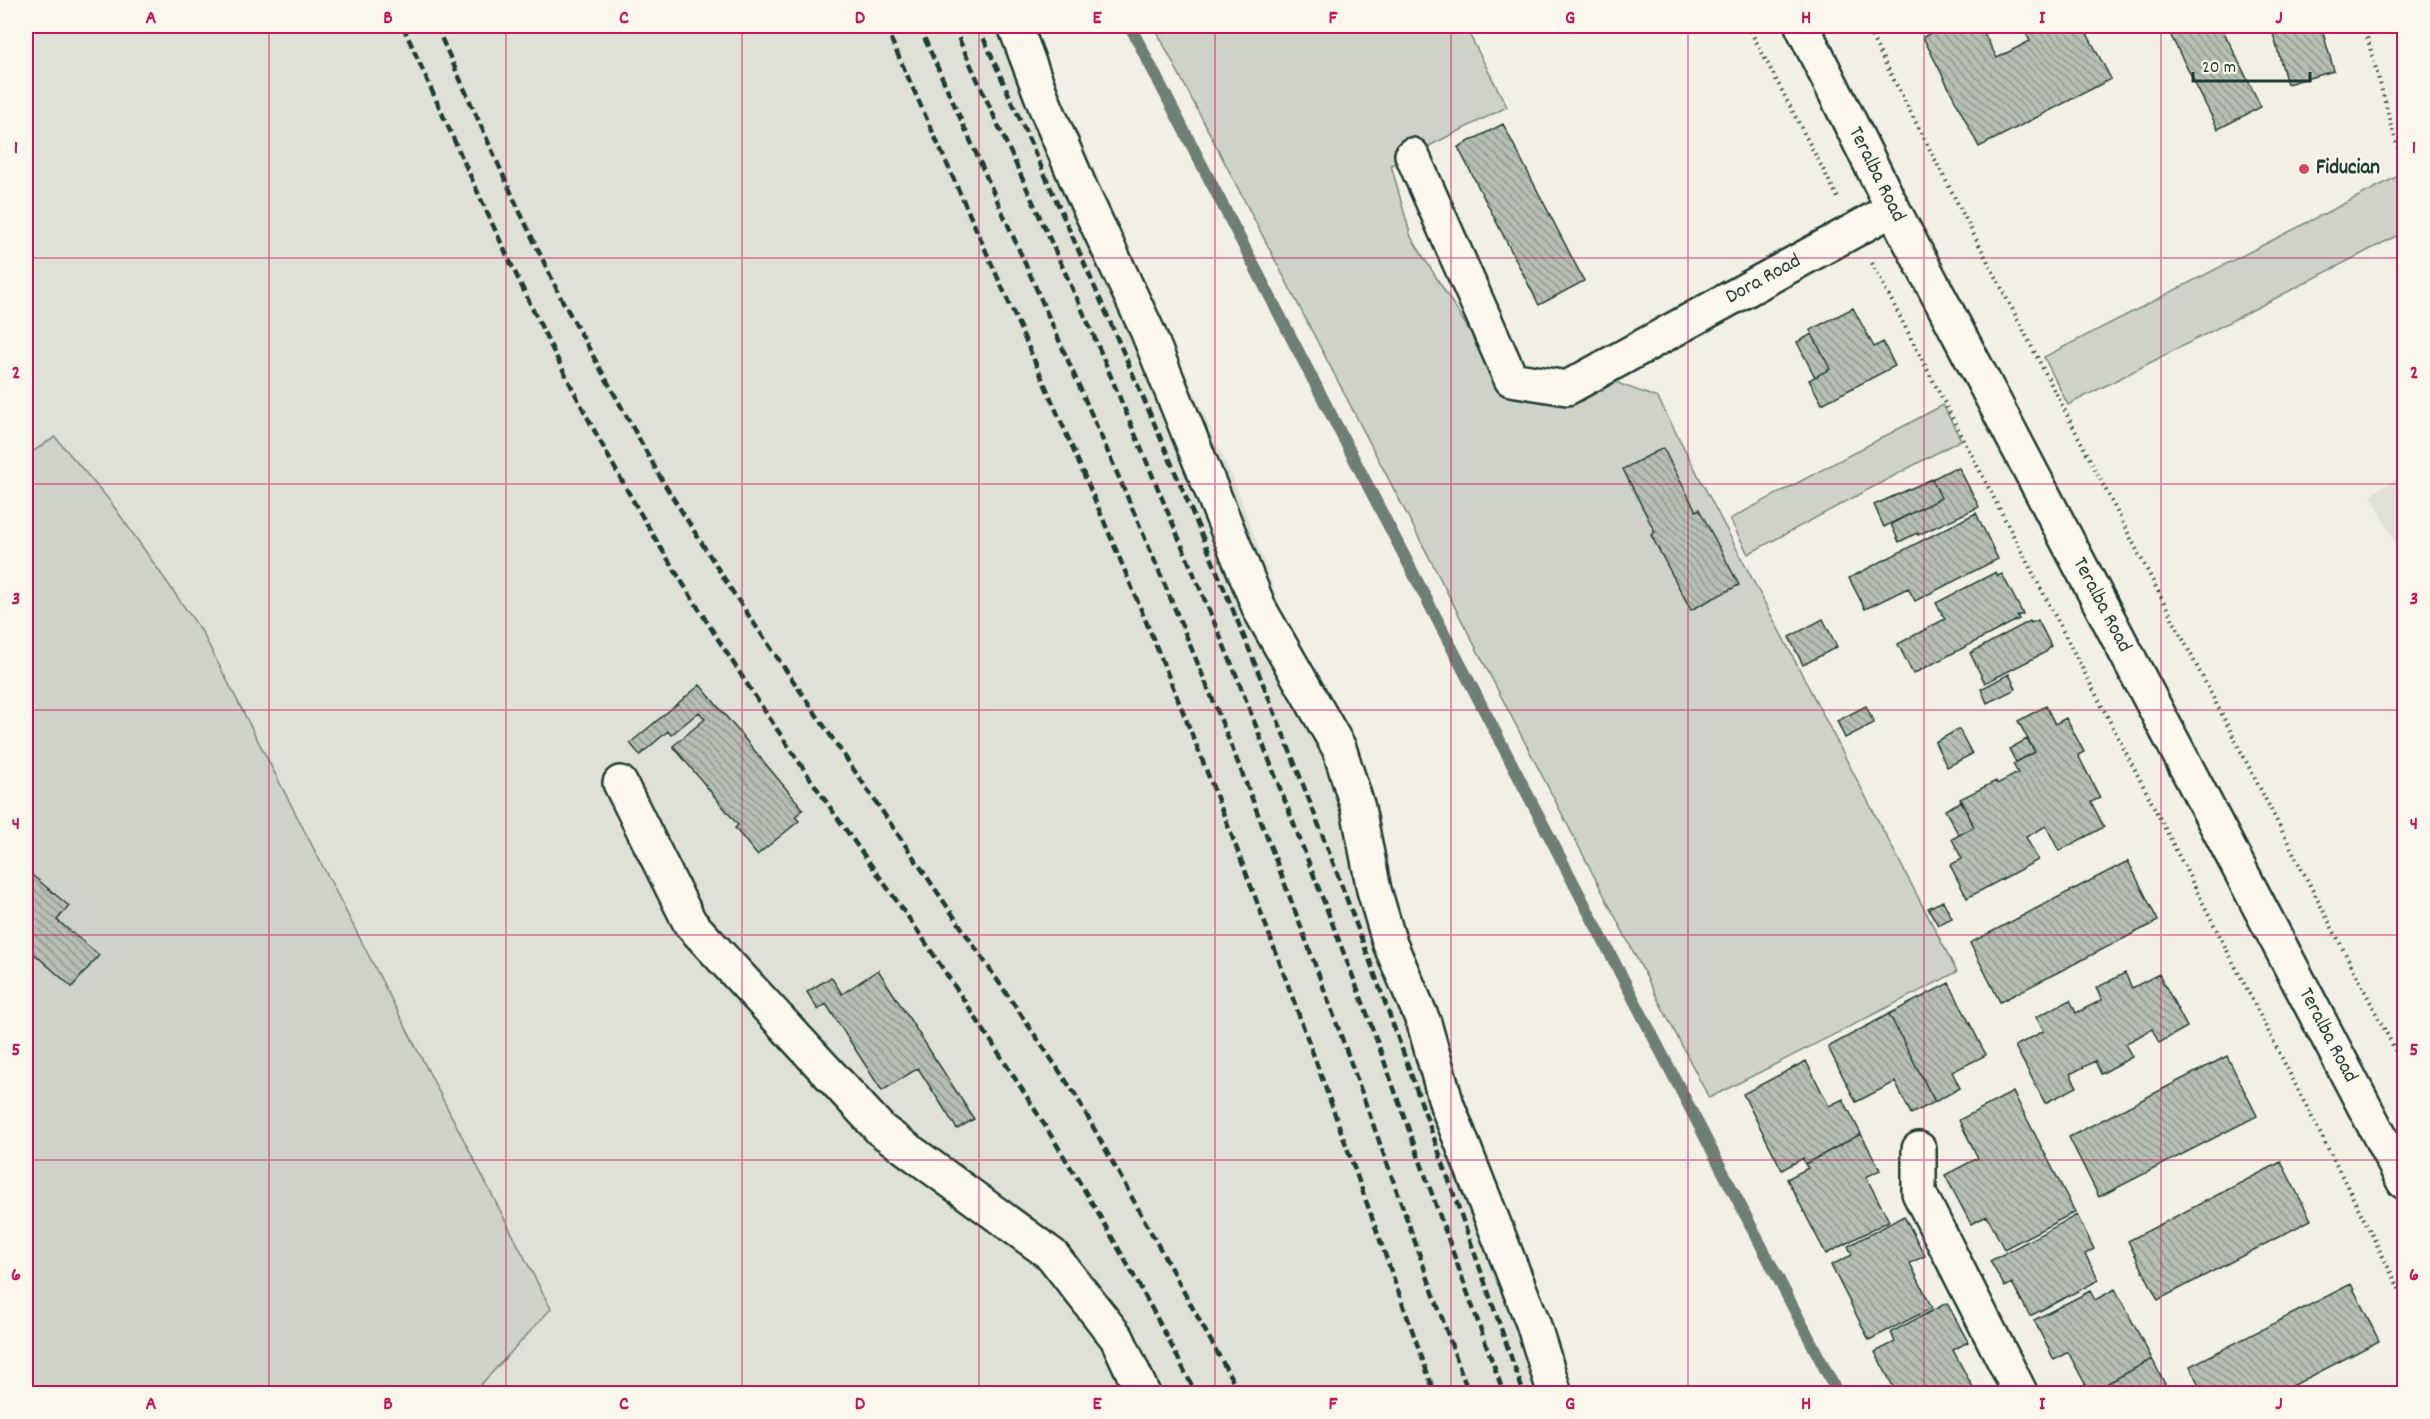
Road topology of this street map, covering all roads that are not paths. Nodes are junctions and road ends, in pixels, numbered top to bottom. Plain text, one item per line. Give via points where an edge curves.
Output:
1 (1015, 26) edge
2 (1802, 26) edge
3 (1412, 155) dead end
4 (1893, 209) junction
5 (620, 783) dead end
6 (1919, 1149) dead end
7 (2404, 1182) edge
8 (1143, 1394) edge
9 (1556, 1394) edge
10 (2021, 1394) edge

1 - 9 street via 1081,190 1147,330 1260,610 1339,748 1358,808 1374,890 1390,944 1424,1023 1447,1105 1533,1323
2 - 4 street, Teralba Road
3 - 4 street, Dora Road via 1511,379 1567,388
4 - 7 street, Teralba Road
5 - 8 street via 690,923 881,1130 1052,1255 1117,1338
6 - 10 street via 1919,1193

